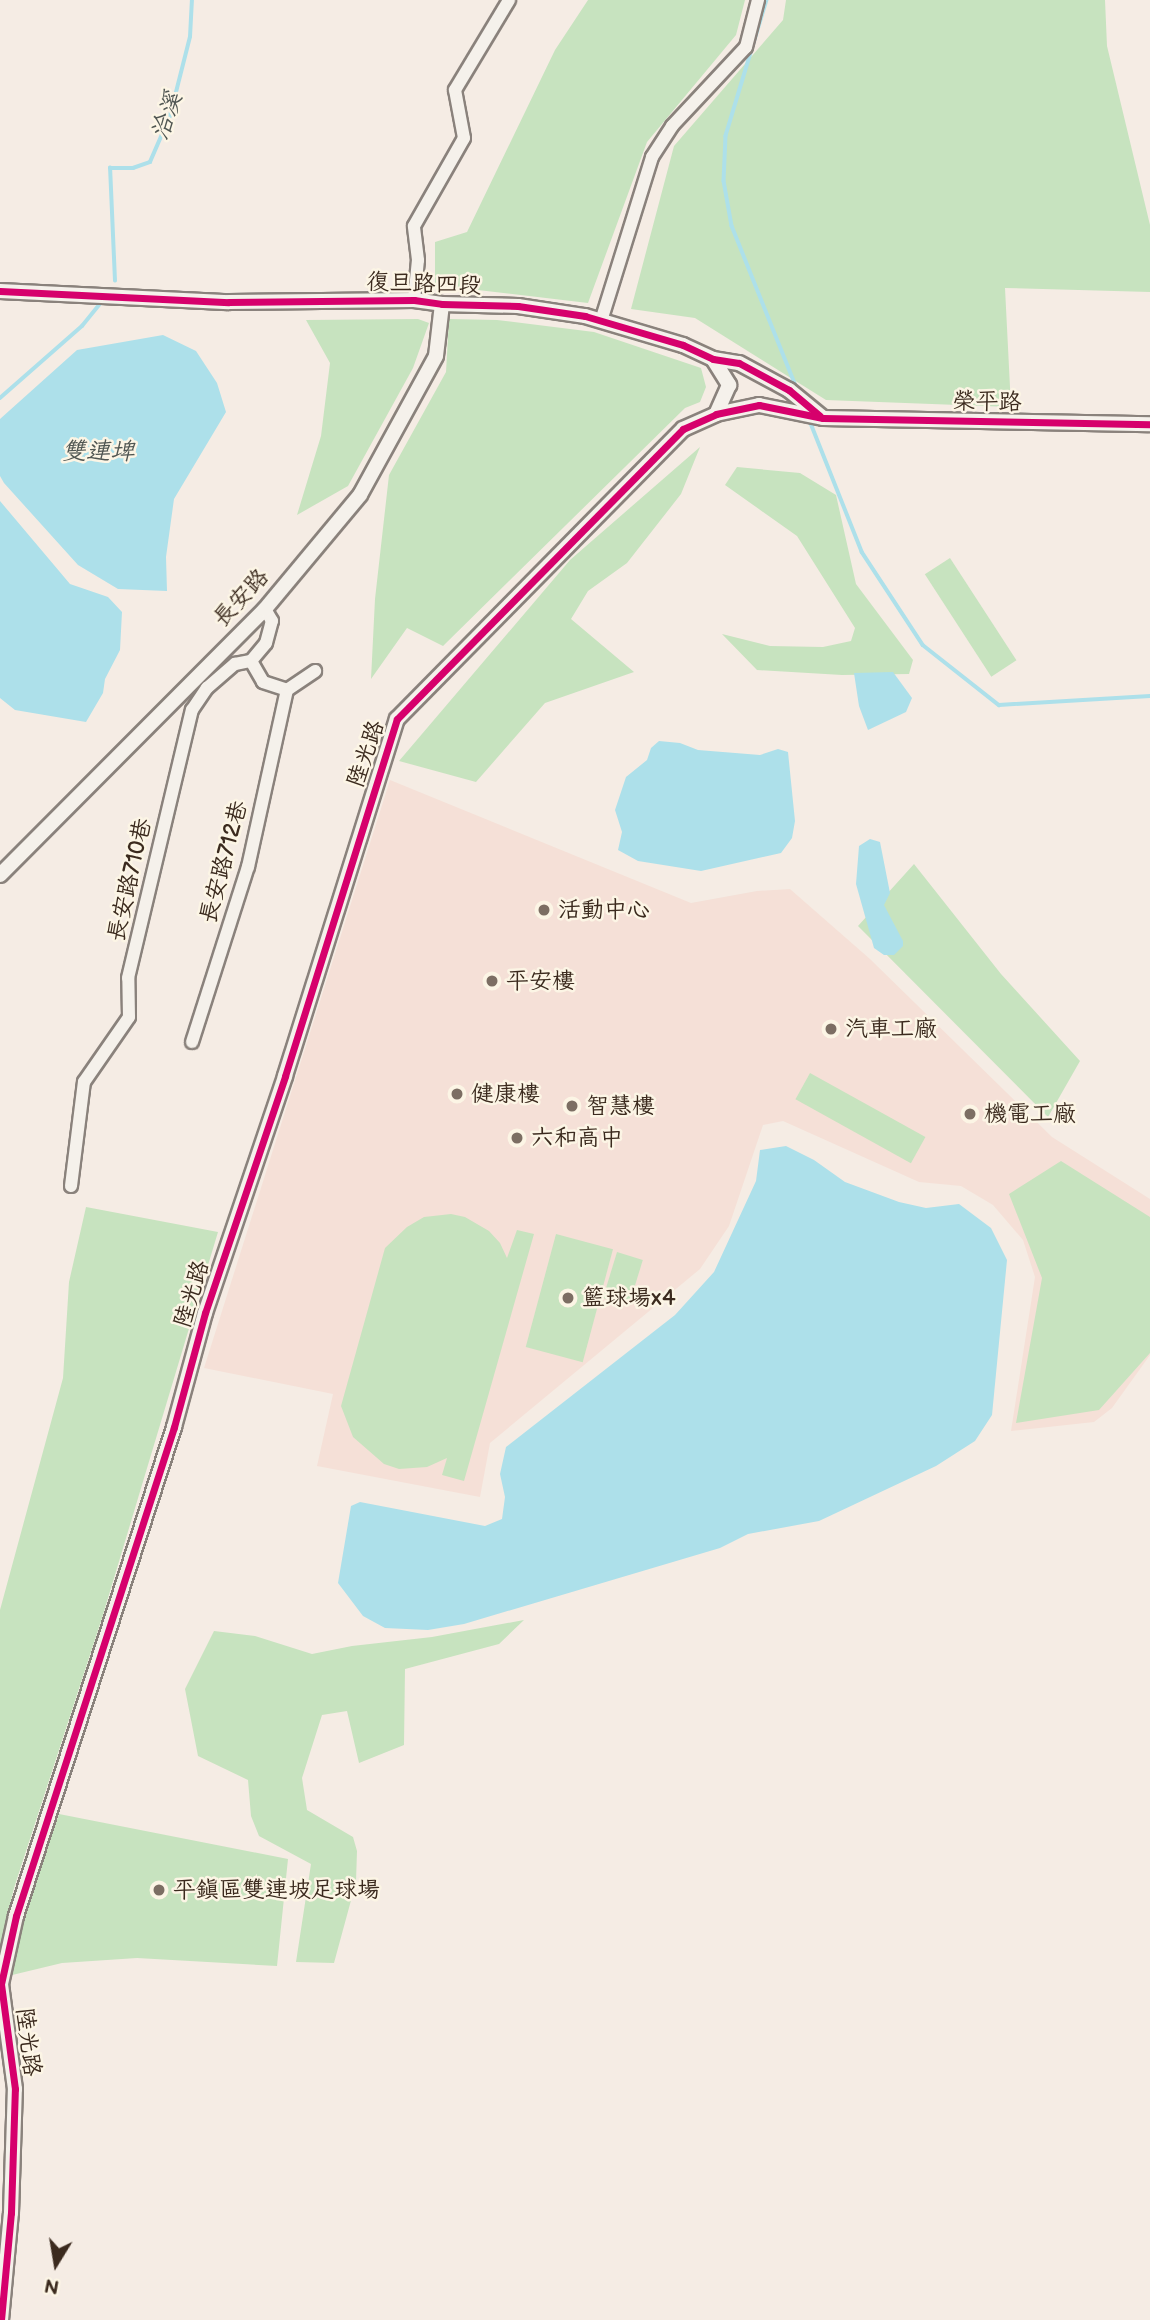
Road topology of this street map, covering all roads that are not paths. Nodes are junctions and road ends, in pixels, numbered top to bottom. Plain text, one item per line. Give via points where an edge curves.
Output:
1 (509, 0) edge
2 (758, 0) edge
3 (0, 291) edge
4 (414, 300) junction
5 (442, 304) junction
6 (601, 321) junction
7 (713, 359) junction
8 (716, 414) junction
9 (823, 418) junction
10 (1150, 424) edge
11 (265, 609) junction
12 (251, 661) junction
13 (315, 671) dead end
14 (287, 691) junction
15 (0, 875) edge
16 (192, 1042) dead end
17 (71, 1186) dead end
18 (1, 2320) edge

1 - 4 street via 455,90 464,138 414,226 418,260
2 - 6 street via 746,47 672,126 652,157
3 - 4 street, 復旦路四段 via 229,302
4 - 5 street, 復旦路四段
5 - 6 street, 復旦路四段 via 519,306
5 - 11 street, 長安路 via 436,356 360,495
6 - 7 street, 復旦路四段 via 683,345
7 - 8 street via 729,385
7 - 9 street, 復旦路四段 via 739,363 789,390
8 - 9 street, 陸光路 via 759,405
8 - 18 street, 陸光路 via 683,429 397,719 16,1916 1,1984 15,2089 11,2213
9 - 10 street, 榮平路
11 - 12 street via 272,621 266,643
11 - 15 street, 長安路
12 - 14 street via 263,682
12 - 17 street, 長安路710巷 via 235,664 207,688 192,710 128,978 129,1017 84,1082
13 - 14 street
14 - 16 street, 長安路712巷 via 248,867

